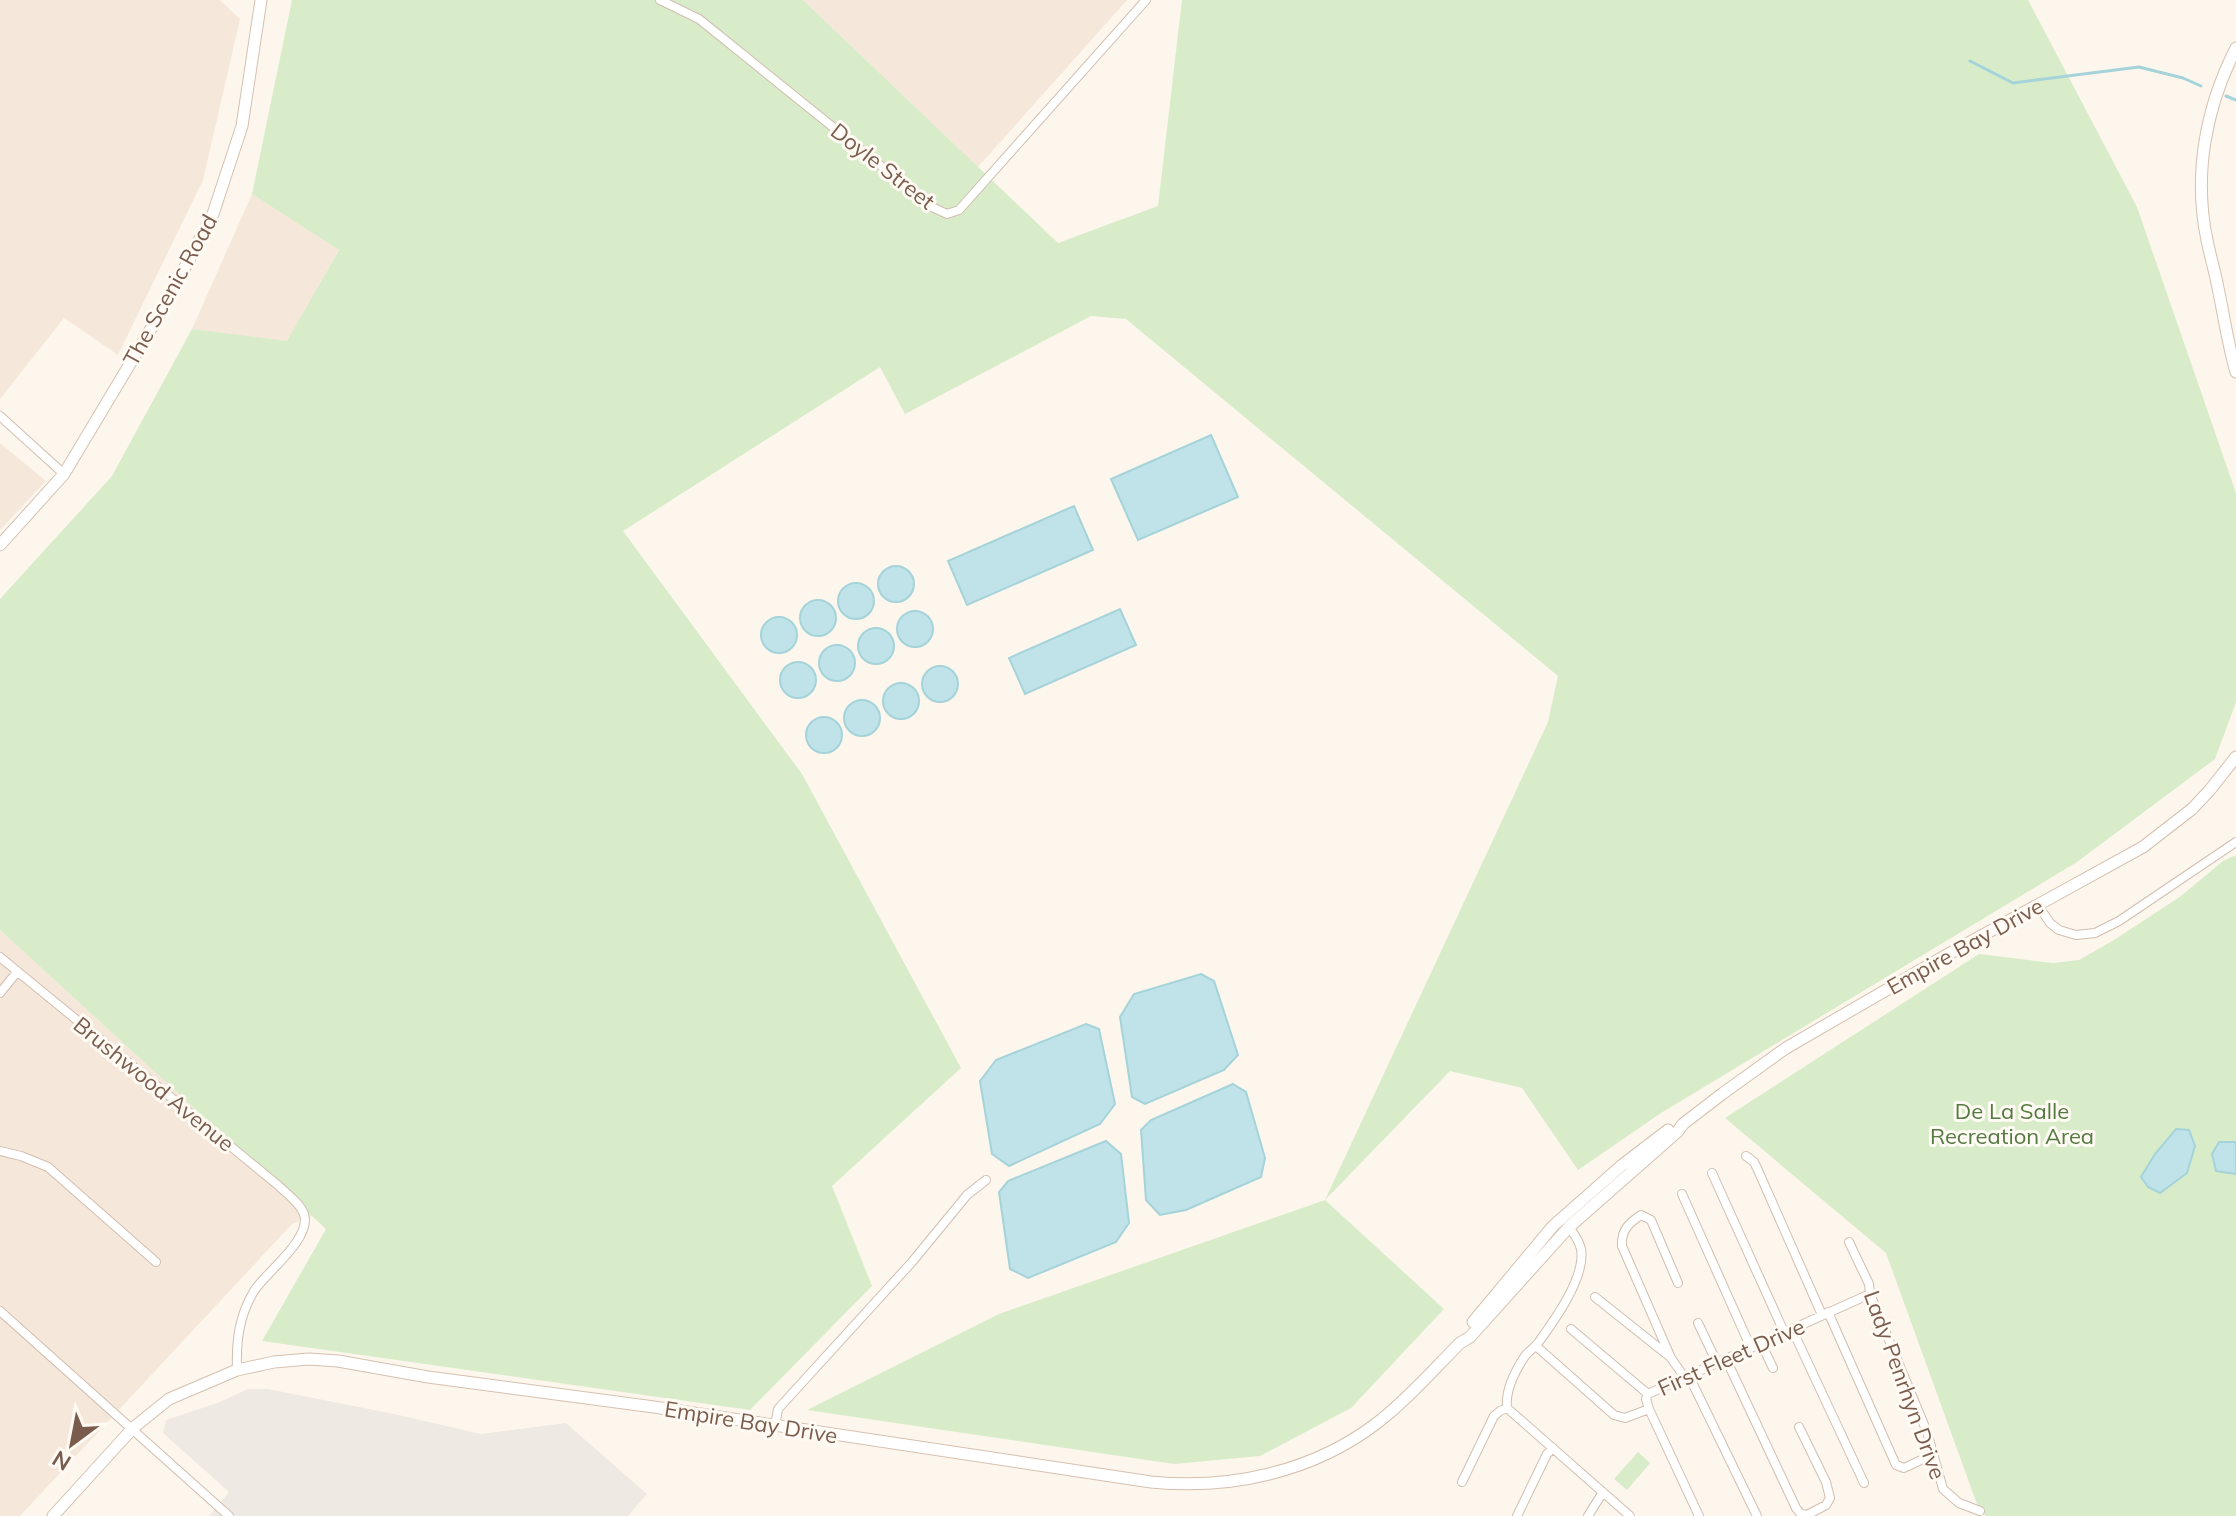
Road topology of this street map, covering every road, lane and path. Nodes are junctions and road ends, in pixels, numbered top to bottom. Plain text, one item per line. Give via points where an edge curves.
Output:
1 (261, 0) edge
2 (660, 0) edge
3 (1146, 0) edge
4 (2236, 48) edge
5 (2236, 372) edge
6 (0, 416) edge
7 (64, 474) junction
8 (0, 545) edge
9 (2236, 757) edge
10 (2236, 842) edge
11 (2038, 905) junction
12 (0, 957) edge
13 (17, 972) junction
14 (0, 993) edge
15 (1683, 1124) junction
16 (0, 1151) edge
17 (1746, 1156) dead end
18 (1712, 1173) dead end
19 (986, 1180) dead end
20 (1592, 1190) junction
21 (1682, 1194) dead end
22 (1569, 1227) junction
23 (1849, 1242) dead end
24 (1529, 1253) junction
25 (156, 1262) dead end
26 (1678, 1283) dead end
27 (1870, 1294) junction
28 (1595, 1297) dead end
29 (1825, 1314) junction
30 (2, 1317) edge
31 (1698, 1323) dead end
32 (1571, 1329) dead end
33 (1788, 1331) junction
34 (1460, 1343) junction
35 (1761, 1343) junction
36 (1536, 1346) junction
37 (1751, 1348) junction
38 (1671, 1358) junction
39 (1722, 1361) junction
40 (1773, 1368) dead end
41 (237, 1370) junction
42 (1687, 1377) junction
43 (1648, 1394) junction
44 (1507, 1408) junction
45 (1649, 1409) junction
46 (775, 1426) junction
47 (1799, 1427) dead end
48 (133, 1428) junction
49 (1553, 1448) junction
50 (1934, 1454) junction
51 (1462, 1482) dead end
52 (1864, 1483) dead end
53 (1603, 1492) junction
54 (1980, 1511) dead end
55 (53, 1516) edge
56 (229, 1516) edge
57 (1517, 1516) edge
58 (1588, 1516) edge
59 (1630, 1516) edge
60 (1699, 1516) edge
61 (1757, 1516) edge

1 - 7 main road, The Scenic Road via 242,126 213,214
2 - 3 street, Doyle Street via 699,19 947,214 959,210
4 - 5 main road via 2209,116 2203,199
6 - 7 street
7 - 8 main road, The Scenic Road
9 - 11 main road, Empire Bay Drive via 2209,791 2160,836
10 - 11 street via 2095,933 2059,930
11 - 15 main road, Empire Bay Drive via 1786,1048
12 - 13 street, Brushwood Avenue
13 - 14 street
13 - 41 street, Brushwood Avenue via 298,1204 304,1215 300,1237 255,1290 243,1315 236,1341
15 - 20 main road, Empire Bay Drive via 1672,1127
15 - 22 main road, Empire Bay Drive
16 - 25 street via 48,1167
17 - 29 street via 1757,1168
18 - 33 street
19 - 46 street via 778,1409
20 - 22 main road
20 - 24 main road, Empire Bay Drive
21 - 37 street
22 - 24 main road
22 - 34 main road, Empire Bay Drive
22 - 36 street via 1581,1249 1577,1276
23 - 27 street, Lady Penrhyn Drive
24 - 34 main road, Empire Bay Drive
26 - 38 street via 1651,1220 1641,1215 1625,1229 1622,1246
27 - 29 street, First Fleet Drive
27 - 50 street, Lady Penrhyn Drive
28 - 38 street
29 - 33 street, First Fleet Drive
29 - 50 street via 1896,1465 1904,1468
30 - 48 street
31 - 39 street
32 - 43 street
33 - 35 street, First Fleet Drive
33 - 52 street
34 - 46 main road, Empire Bay Drive via 1393,1410 1357,1437 1298,1466 1233,1481 1151,1482
35 - 37 street, First Fleet Drive
35 - 40 street
36 - 44 street via 1512,1381
36 - 45 street, First Fleet Drive via 1614,1415 1625,1418
37 - 39 street, First Fleet Drive
38 - 42 street
39 - 42 street, First Fleet Drive
39 - 47 street via 1804,1515 1830,1498
41 - 46 main road, Empire Bay Drive via 290,1359 338,1361
41 - 48 main road, Empire Bay Drive via 169,1399
42 - 43 street, First Fleet Drive
42 - 61 street
43 - 45 street, First Fleet Drive
44 - 49 street
44 - 51 street via 1494,1416
45 - 60 street
48 - 55 main road, Empire Bay Drive
48 - 56 street
49 - 53 street
49 - 57 street
50 - 54 street, Lady Penrhyn Drive via 1946,1493
53 - 58 street
53 - 59 street

